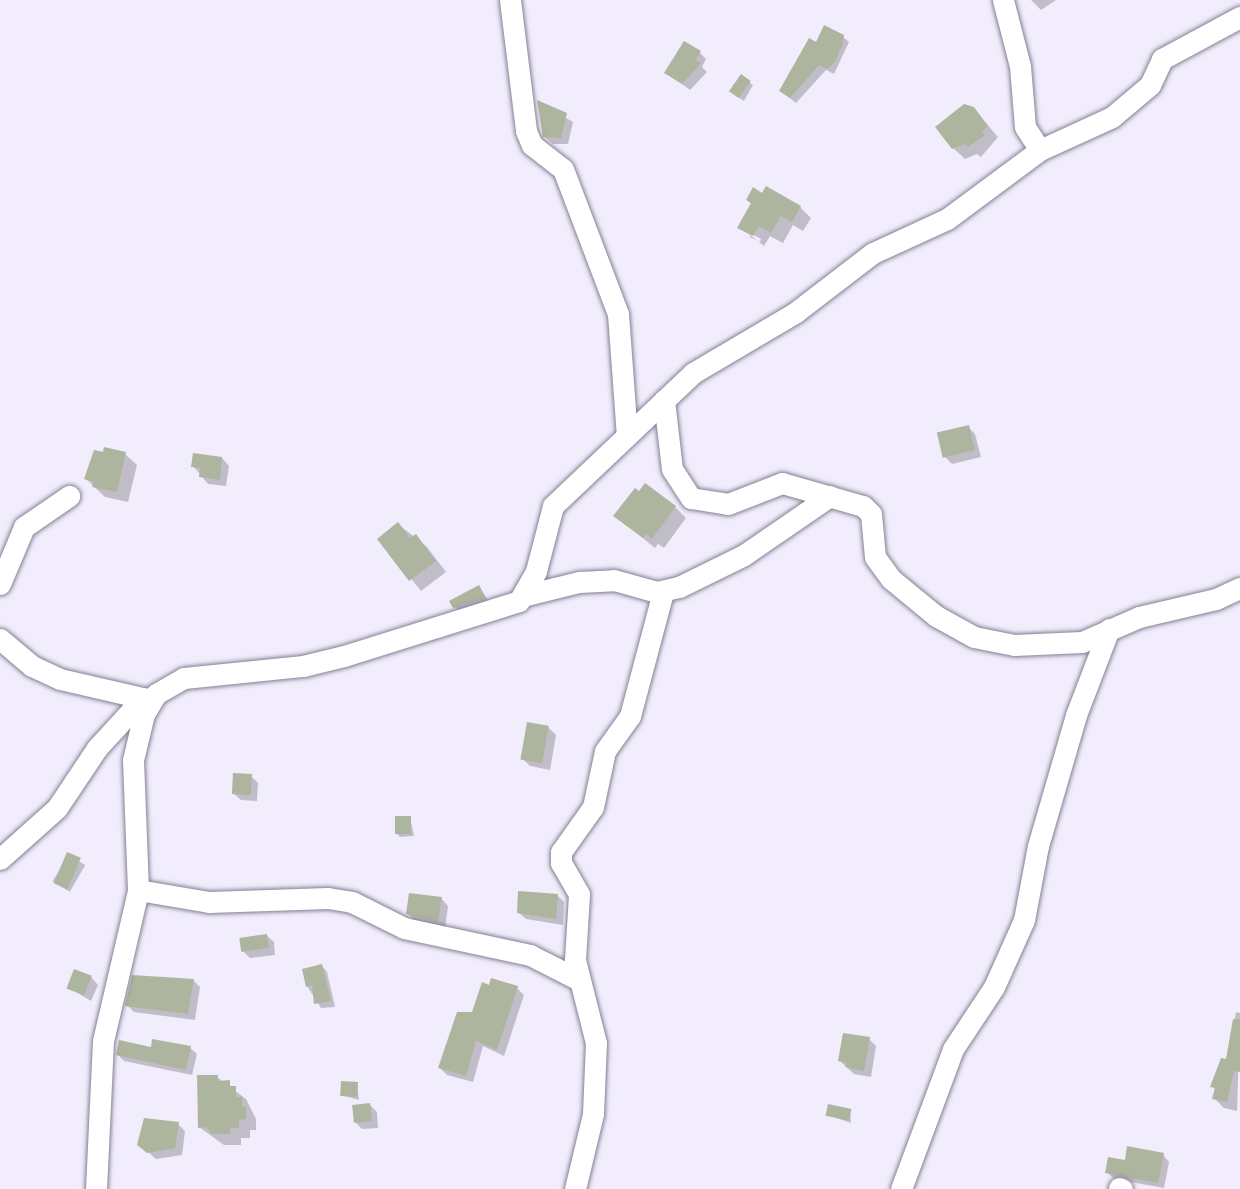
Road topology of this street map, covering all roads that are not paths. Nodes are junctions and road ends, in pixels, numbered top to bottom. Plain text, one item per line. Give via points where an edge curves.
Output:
1 (510, 0) edge
2 (1003, 0) edge
3 (1240, 17) edge
4 (1040, 150) junction
5 (664, 400) junction
6 (627, 436) junction
7 (69, 496) dead end
8 (830, 496) junction
9 (0, 584) edge
10 (1240, 588) edge
11 (663, 592) junction
12 (526, 595) junction
13 (1109, 629) junction
14 (0, 639) edge
15 (147, 699) junction
16 (0, 859) edge
17 (138, 890) junction
18 (579, 980) junction
19 (96, 1189) edge
20 (575, 1189) edge
21 (901, 1189) edge

1 - 6 street via 526,131 532,145 563,169 618,314
2 - 4 street via 1020,66 1024,119
3 - 4 street via 1162,60 1150,85 1112,117
4 - 5 street via 947,219 857,263 796,312 693,373
5 - 6 street
5 - 8 street via 672,470 691,498 728,504 782,483
6 - 12 street via 553,506
7 - 9 street via 31,518
8 - 11 street via 721,569
8 - 13 street via 869,511 875,557 882,569 911,597 956,628 1014,645 1082,642
10 - 13 street
11 - 12 street via 614,580 579,582
11 - 18 street via 630,716 605,751 593,807 561,852 560,860 579,894 573,941
12 - 15 street via 467,620 303,666 184,678
13 - 21 street via 1076,715 1038,846 1024,920 994,986 953,1049
14 - 15 street via 32,666 60,680
15 - 16 street via 97,748 57,808
15 - 17 street via 131,780
17 - 18 street via 209,902 328,898 352,902 404,928 530,955
17 - 19 street via 103,1041
18 - 20 street via 592,1018 597,1079 587,1148

